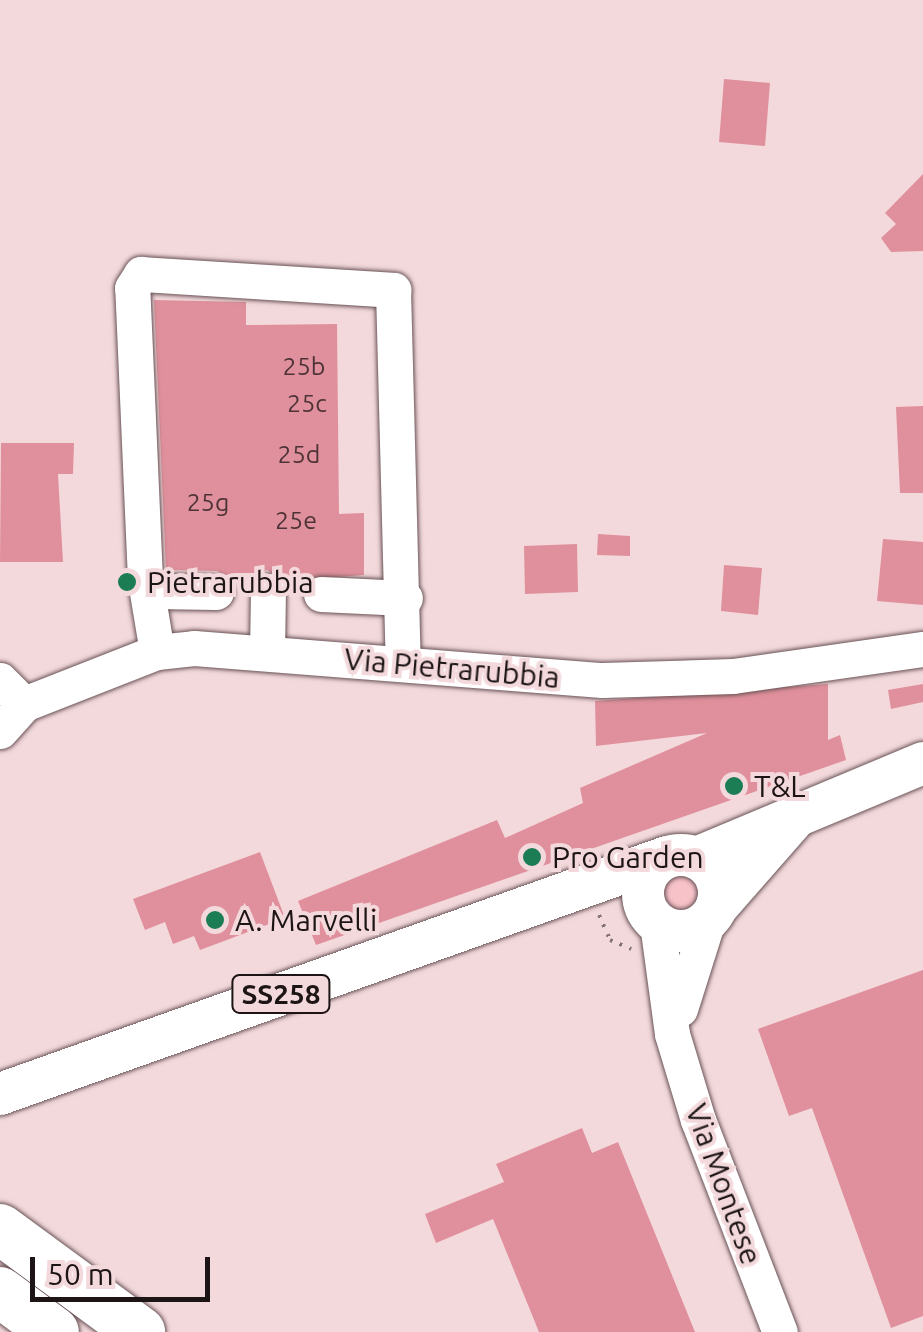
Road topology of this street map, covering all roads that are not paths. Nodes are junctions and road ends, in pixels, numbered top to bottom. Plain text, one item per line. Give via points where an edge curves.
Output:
1 (154, 591) junction
2 (268, 591) dead end
3 (216, 592) dead end
4 (321, 594) dead end
5 (405, 598) junction
6 (923, 649) edge
7 (157, 652) junction
8 (267, 653) junction
9 (403, 662) junction
10 (12, 692) edge
11 (0, 732) edge
12 (923, 763) edge
13 (806, 807) junction
14 (682, 858) junction
15 (561, 894) junction
16 (712, 914) junction
17 (651, 915) junction
18 (672, 1034) junction
19 (0, 1094) edge
20 (0, 1229) edge
21 (0, 1292) edge
22 (54, 1332) edge
23 (140, 1332) edge
24 (780, 1332) edge

1 - 3 street
1 - 5 street via 145,580 132,288 140,274 393,290
1 - 7 street
2 - 8 street
4 - 5 street
5 - 9 street
6 - 9 street, Via Pietrarubbia via 733,676 602,680
7 - 8 street, Via Pietrarubbia
7 - 10 street, Via Pietrarubbia
8 - 9 street, Via Pietrarubbia
10 - 11 street
12 - 13 main road, SS258
13 - 14 main road, SS258
13 - 16 main road, SS258
14 - 15 main road, SS258
14 - 16 main road via 714,874
14 - 17 main road via 644,883
15 - 17 main road, SS258
15 - 19 main road, SS258
16 - 17 main road, SS258 via 686,930
16 - 18 street
17 - 18 street, Via Montese
18 - 24 street, Via Montese
20 - 23 highway
21 - 22 highway

